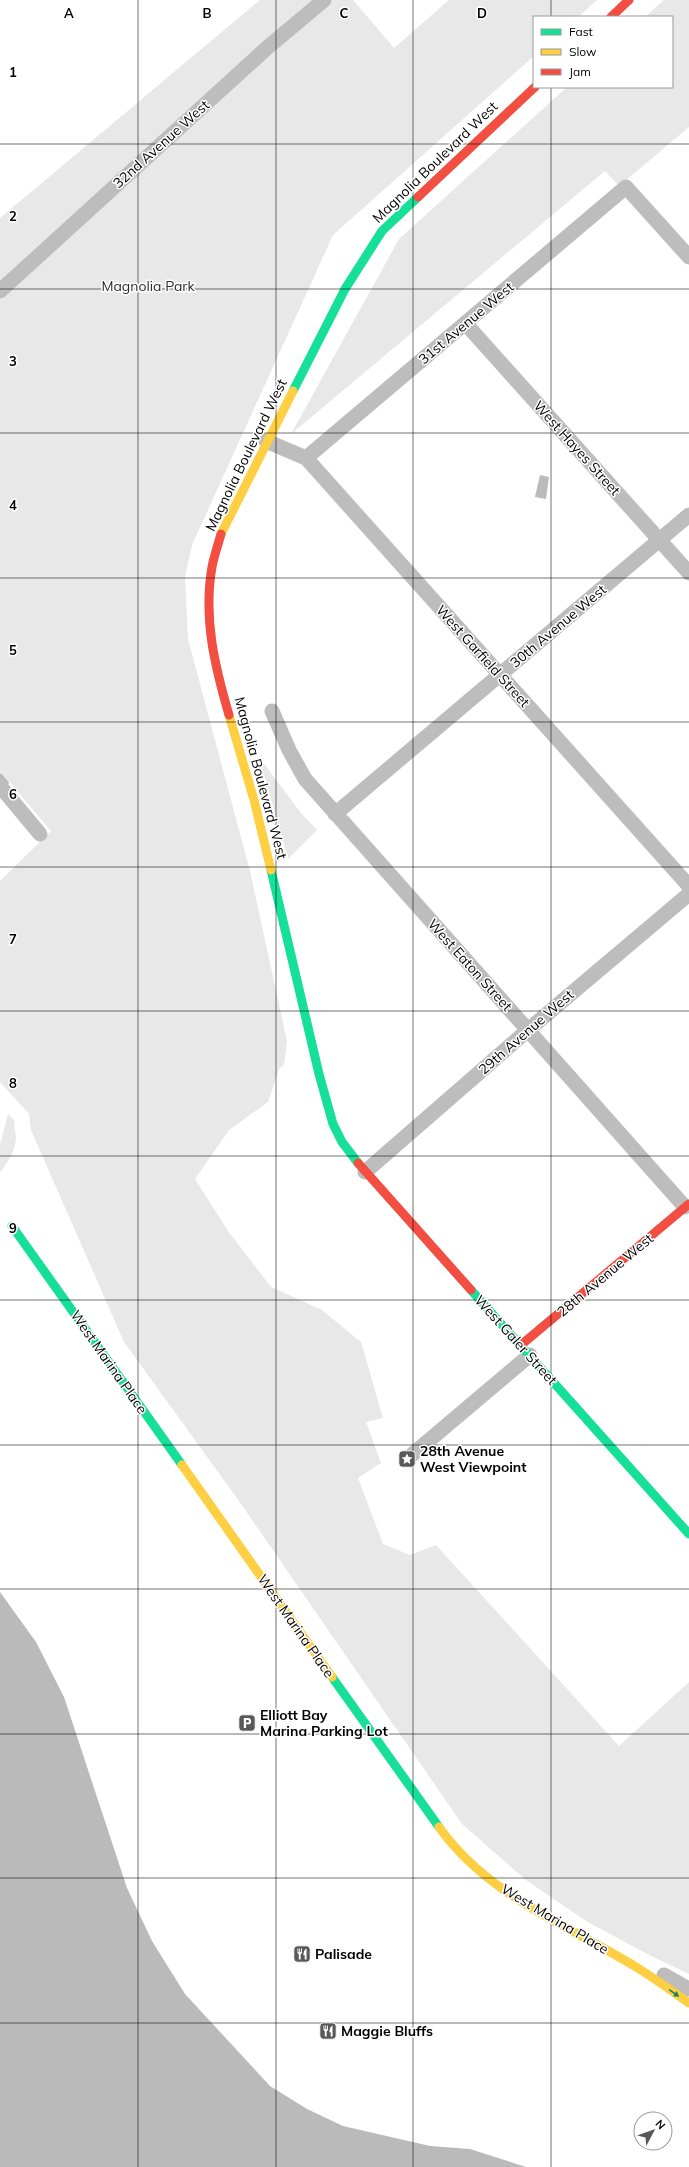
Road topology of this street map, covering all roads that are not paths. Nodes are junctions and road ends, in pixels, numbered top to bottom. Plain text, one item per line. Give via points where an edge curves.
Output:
1 (324, 0) edge
2 (629, 0) edge
3 (612, 16) edge
4 (534, 88) edge
5 (689, 257) edge
6 (0, 290) edge
7 (465, 323) junction
8 (266, 441) junction
9 (306, 458) junction
10 (689, 514) edge
11 (660, 540) junction
12 (689, 573) edge
13 (500, 676) junction
14 (272, 711) dead end
15 (0, 786) edge
16 (335, 814) junction
17 (40, 834) dead end
18 (689, 886) edge
19 (689, 894) edge
20 (528, 1030) junction
21 (344, 1144) joint
22 (365, 1172) junction
23 (687, 1205) edge
24 (12, 1226) dead end
25 (526, 1350) junction
26 (408, 1459) dead end
27 (689, 1516) edge
28 (680, 1523) junction
29 (689, 1534) edge
30 (637, 1966) junction
31 (689, 1989) edge
32 (689, 2003) edge

1 - 6 street, 32nd Avenue West via 268,47
2 - 3 main road
4 - 8 main road, Magnolia Boulevard West via 382,231 345,289
5 - 7 street, 31st Avenue West via 626,187
7 - 9 street, 31st Avenue West
7 - 11 street, West Hayes Street
8 - 9 street, West Garfield Street
8 - 21 main road, Magnolia Boulevard West via 222,531 212,570 209,601 210,635 215,666 254,800 319,1074 333,1124
9 - 13 street, West Garfield Street
10 - 11 street, 30th Avenue West
11 - 12 street, West Hayes Street
11 - 13 street, 30th Avenue West
13 - 16 street, 30th Avenue West
13 - 18 street, West Garfield Street
14 - 16 street, West Eaton Street via 305,779
15 - 17 street
16 - 20 street, West Eaton Street
19 - 20 street, 29th Avenue West
20 - 22 street, 29th Avenue West
20 - 23 street, West Eaton Street
21 - 22 main road, West Galer Street
22 - 25 main road, West Galer Street
23 - 25 main road, 28th Avenue West
24 - 30 main road, West Marina Place via 446,1837 475,1867 512,1897
25 - 26 street, 28th Avenue West
25 - 28 main road, West Galer Street
27 - 28 main road
28 - 29 main road, West Galer Street
30 - 31 street, West Marina Place via 665,1976
30 -> 32 main road, West Marina Place

